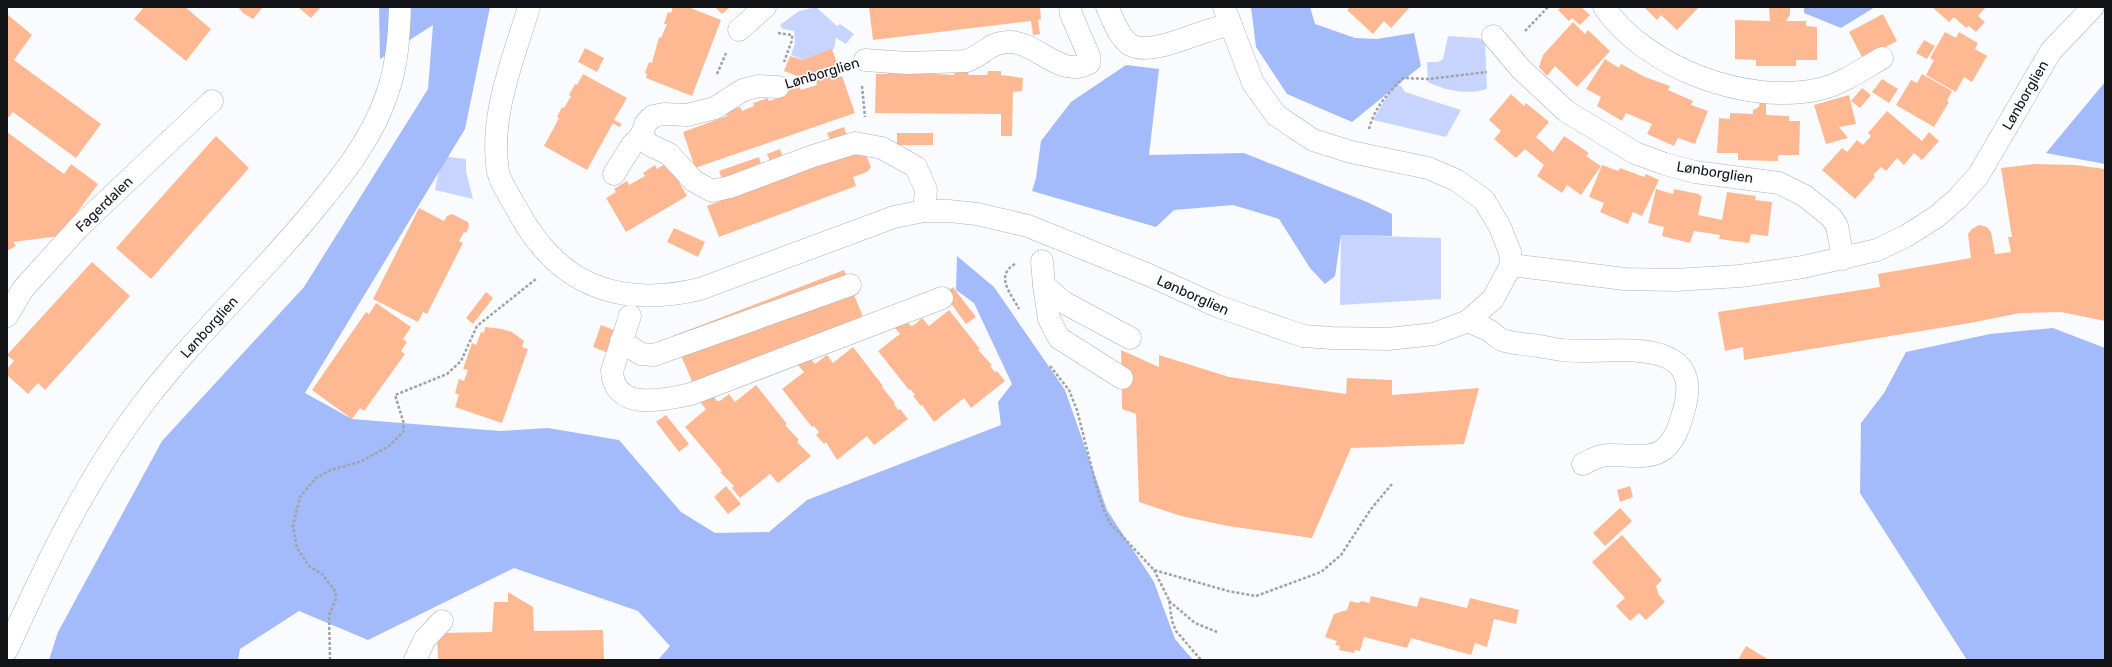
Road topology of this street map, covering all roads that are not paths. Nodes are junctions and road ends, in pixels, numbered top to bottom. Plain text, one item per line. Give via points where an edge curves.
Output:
1 (400, 7) edge
2 (529, 7) edge
3 (765, 7) edge
4 (1070, 7) edge
5 (1107, 7) edge
6 (1604, 7) edge
7 (2093, 7) edge
8 (1228, 16) edge
9 (739, 30) road end
10 (1493, 36) dead end
11 (1882, 58) dead end
12 (864, 60) road end
13 (778, 87) road end
14 (212, 101) dead end
15 (641, 136) junction
16 (614, 174) dead end
17 (924, 211) junction
18 (1843, 258) junction
19 (1042, 261) dead end
20 (1512, 264) junction
21 (850, 285) dead end
22 (1044, 285) junction
23 (942, 298) dead end
24 (7, 316) edge
25 (630, 316) dead end
26 (1468, 321) junction
27 (1130, 338) dead end
28 (621, 341) junction
29 (1122, 378) dead end
30 (1583, 464) dead end
31 (442, 621) dead end
32 (7, 650) edge
33 (415, 660) edge

1 - 32 street, Lønborglien via 394,69 387,95 370,132 344,174 292,238 175,365 113,445 70,520
2 - 17 street, Lønborglien via 503,95 497,134 498,174 525,224 547,254 574,276 602,289 634,295 672,296 700,289 894,217
3 - 9 street
4 - 12 street, Lønborglien via 1089,56 1089,63 1081,67 1062,65 1012,42 990,46 966,61 906,63
5 - 8 street via 1128,43 1148,48 1218,26
6 - 11 street via 1630,36 1654,55 1726,86 1757,92 1821,89 1842,81
7 - 18 street, Lønborglien via 2051,51 1978,176 1957,199 1936,217 1906,236 1877,250
8 - 20 street via 1253,83 1276,116 1313,140 1364,155 1428,168 1456,180 1484,200 1500,227
10 - 18 street, Lønborglien via 1538,86 1566,111 1635,152 1695,172 1772,182 1792,188 1831,217 1837,226
13 - 15 street, Lønborglien via 759,86 743,90 715,108 687,116 653,116 646,123
14 - 24 street, Fagerdalen via 79,227 23,289
15 - 16 street via 632,145
15 - 17 street via 650,145 669,154 694,181 712,191 855,143 882,148 916,167 926,190
17 - 26 street, Lønborglien via 977,214 1028,226 1149,275 1217,306 1303,336 1388,339 1434,334
18 - 20 street, Lønborglien via 1740,276 1676,280 1625,279
19 - 22 street
20 - 26 street, Lønborglien via 1493,299
21 - 28 street via 654,355 641,354
22 - 27 street via 1063,302
22 - 29 street via 1049,320 1059,338
23 - 28 street via 691,394 672,398 639,400 622,394 612,379
25 - 28 street
26 - 30 street via 1512,343 1563,351 1642,351 1660,355 1679,365 1686,374 1686,400 1674,438 1664,449 1640,456 1596,457
31 - 33 street via 425,639

